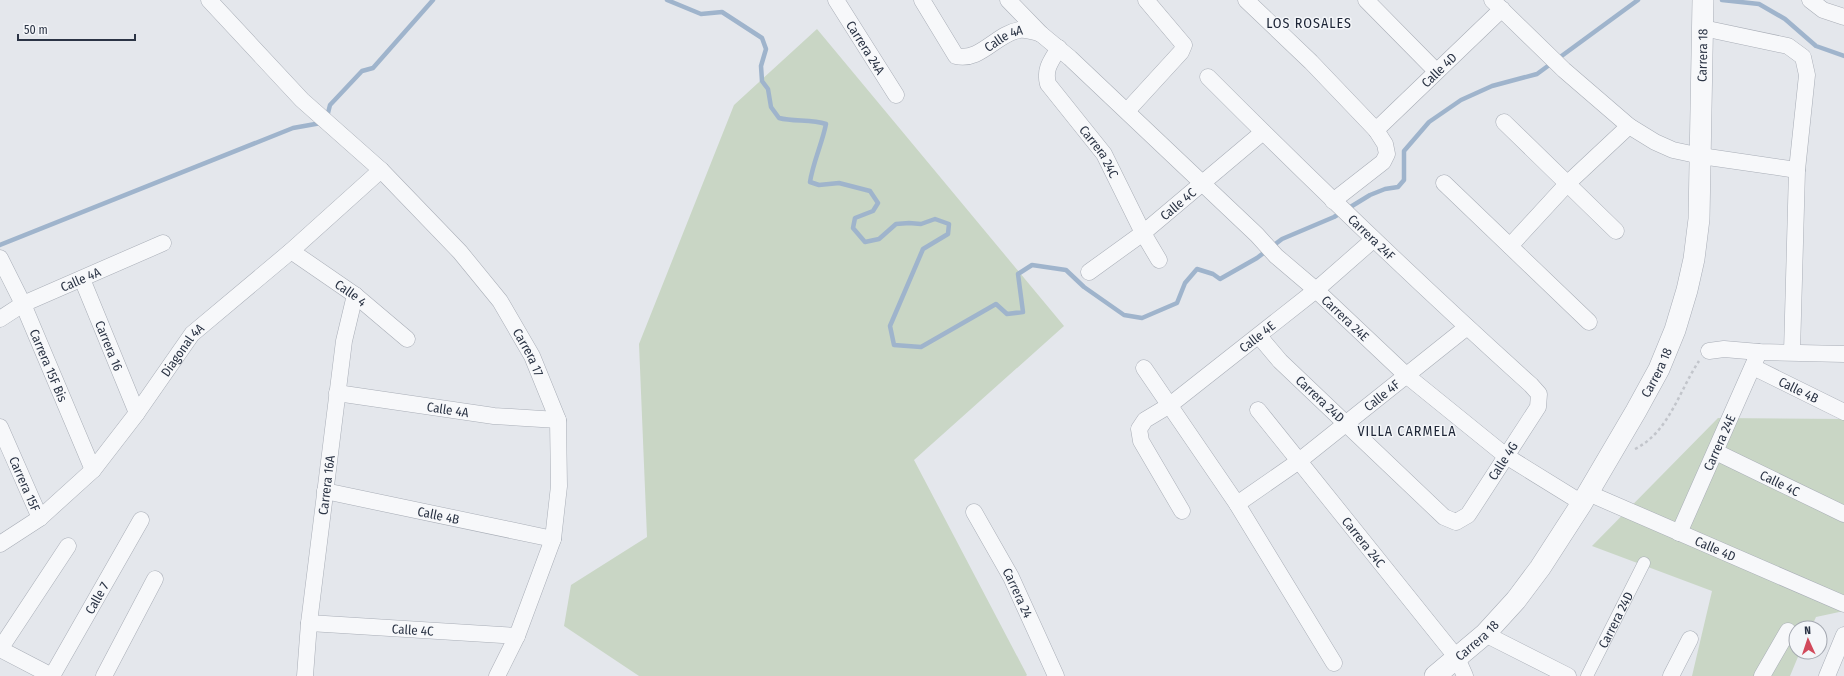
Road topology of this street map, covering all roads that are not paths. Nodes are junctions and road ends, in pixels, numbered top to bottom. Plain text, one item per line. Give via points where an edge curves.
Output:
1 (209, 0) edge
2 (836, 0) edge
3 (922, 0) edge
4 (1008, 0) edge
5 (1146, 0) edge
6 (1246, 0) edge
7 (1366, 0) edge
8 (1810, 0) edge
9 (1497, 5) edge
10 (1703, 15) edge
11 (1844, 17) edge
12 (1041, 34) junction
13 (1059, 48) junction
14 (1436, 71) junction
15 (1208, 77) dead end
16 (896, 96) dead end
17 (1127, 111) junction
18 (1504, 122) dead end
19 (1629, 126) junction
20 (1376, 130) junction
21 (1262, 132) junction
22 (1701, 156) junction
23 (381, 170) junction
24 (1798, 170) junction
25 (1202, 183) junction
26 (1444, 183) dead end
27 (1567, 184) junction
28 (1339, 207) junction
29 (1616, 231) dead end
30 (1143, 233) junction
31 (1373, 240) junction
32 (163, 243) dead end
33 (1510, 246) junction
34 (291, 251) junction
35 (1160, 260) dead end
36 (1, 261) edge
37 (1089, 272) dead end
38 (82, 278) junction
39 (1316, 290) junction
40 (355, 295) junction
41 (23, 304) junction
42 (0, 319) edge
43 (1589, 322) dead end
44 (1467, 327) junction
45 (1259, 336) junction
46 (407, 339) dead end
47 (1709, 351) road end
48 (1759, 352) junction
49 (1792, 352) junction
50 (1844, 354) edge
51 (1753, 367) junction
52 (1144, 368) dead end
53 (1406, 375) junction
54 (337, 393) junction
55 (1539, 394) joint
56 (1170, 405) junction
57 (1258, 410) dead end
58 (1844, 412) edge
59 (138, 413) junction
60 (558, 420) junction
61 (1346, 424) junction
62 (0, 427) edge
63 (1716, 452) junction
64 (1506, 456) junction
65 (1299, 461) junction
66 (93, 470) junction
67 (325, 491) junction
68 (1585, 498) junction
69 (1237, 504) junction
70 (1182, 511) dead end
71 (974, 512) dead end
72 (1844, 514) edge
73 (40, 518) junction
74 (141, 520) dead end
75 (1456, 522) joint
76 (1679, 533) junction
77 (553, 539) junction
78 (0, 544) edge
79 (68, 546) dead end
80 (1644, 564) dead end
81 (155, 579) dead end
82 (1844, 604) edge
83 (309, 623) junction
84 (1788, 631) dead end
85 (1485, 634) junction
86 (1844, 635) edge
87 (517, 636) junction
88 (1690, 639) dead end
89 (0, 649) edge
90 (1839, 661) edge
91 (1334, 663) dead end
92 (1461, 667) edge
93 (52, 676) edge
94 (104, 676) edge
95 (305, 676) edge
96 (497, 676) edge
97 (1056, 676) edge
98 (1435, 676) edge
99 (1568, 676) edge
100 (1587, 676) edge
101 (1671, 676) edge
102 (1762, 676) edge
103 (1827, 676) edge

1 - 23 street, Carrera 17 via 302,100
2 - 16 street, Carrera 24A
3 - 12 street, Calle 4A via 956,56 970,58 1015,31
4 - 12 street
5 - 17 street via 1184,45 1181,52
6 - 20 street via 1311,62
7 - 14 street
8 - 11 street via 1823,10
9 - 14 street, Calle 4D
9 - 19 street via 1544,52
10 - 22 street, Carrera 18
10 - 24 street via 1788,46 1803,57 1807,75
12 - 13 street
13 - 17 street
13 - 30 street, Carrera 24C via 1047,68 1048,84 1104,154
14 - 20 street, Calle 4D
15 - 21 street, Carrera 24F
17 - 25 street, Carrera 24E
18 - 27 street
19 - 22 street via 1673,150
19 - 27 street
20 - 28 street via 1385,144 1387,154 1383,162
21 - 25 street, Calle 4C
21 - 28 street, Carrera 24F
22 - 24 street
22 - 68 street, Carrera 18 via 1699,219 1694,259 1675,330 1659,369
23 - 34 street, Diagonal 4A
23 - 60 street, Carrera 17 via 460,252 500,301 532,356
24 - 49 street
25 - 30 street, Calle 4C
25 - 39 street, Carrera 24E via 1276,256
26 - 33 street
27 - 29 street
27 - 33 street
28 - 31 street, Carrera 24F
30 - 35 street, Carrera 24C
30 - 37 street, Calle 4C
31 - 39 street, Calle 4E
31 - 44 street, Carrera 24F
32 - 38 street, Calle 4A
33 - 43 street
34 - 40 street, Calle 4
34 - 59 street, Diagonal 4A via 192,334
36 - 41 street, Carrera 15F Bis
38 - 41 street, Calle 4A
38 - 59 street, Carrera 16
39 - 45 street, Calle 4E
39 - 53 street, Carrera 24E
40 - 46 street, Calle 4
40 - 54 street, Carrera 16A via 344,341
41 - 42 street, Calle 4A
41 - 66 street, Carrera 15F Bis
44 - 53 street, Calle 4F
44 - 55 street, Carrera 24F
45 - 56 street, Calle 4E
45 - 61 street, Carrera 24D via 1280,361
47 - 48 street via 1724,349
48 - 49 street
48 - 51 street, Carrera 24E
49 - 50 street
51 - 58 street, Calle 4B
51 - 63 street, Carrera 24E
52 - 56 street
53 - 61 street, Calle 4F
53 - 64 street, Carrera 24E
54 - 60 street, Calle 4A via 494,416
54 - 67 street, Carrera 16A
55 - 64 street, Calle 4G via 1538,407
56 - 69 street
56 - 70 street, Calle 4E via 1145,420 1139,429 1141,441
57 - 65 street, Carrera 24C
59 - 66 street, Diagonal 4A
60 - 77 street, Carrera 17 via 559,486
61 - 65 street, Calle 4F
61 - 75 street, Carrera 24D via 1444,517
62 - 73 street, Carrera 15F
63 - 72 street, Calle 4C
63 - 76 street, Carrera 24E
64 - 68 street, Carrera 24E
64 - 75 street, Calle 4G via 1468,514
65 - 69 street, Calle 4F
65 - 92 street, Carrera 24C
66 - 73 street, Diagonal 4A
67 - 77 street, Calle 4B
67 - 83 street, Carrera 16A
68 - 76 street, Calle 4D
68 - 85 street, Carrera 18 via 1540,568 1516,600
69 - 91 street
71 - 97 street, Carrera 24 via 1011,577
73 - 78 street, Diagonal 4A
74 - 93 street, Calle 7
76 - 82 street, Calle 4D
77 - 87 street, Carrera 17
79 - 89 street
80 - 100 street, Carrera 24D
81 - 94 street
83 - 87 street, Calle 4C
83 - 95 street, Carrera 16A
84 - 102 street
85 - 92 street, Carrera 18
85 - 99 street
86 - 90 street
87 - 96 street, Carrera 17
88 - 101 street
89 - 93 street
90 - 103 street
92 - 98 street, Carrera 18

